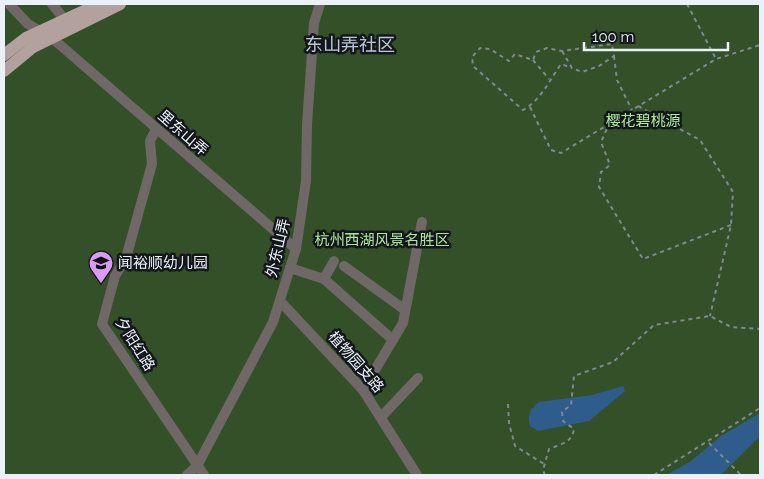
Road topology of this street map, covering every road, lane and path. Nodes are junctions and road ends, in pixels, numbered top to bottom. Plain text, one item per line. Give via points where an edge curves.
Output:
1 (9, 4) edge
2 (52, 4) edge
3 (96, 4) edge
4 (120, 4) edge
5 (320, 4) edge
6 (687, 4) edge
7 (65, 20) junction
8 (41, 31) junction
9 (52, 38) junction
10 (760, 45) edge
11 (562, 52) junction
12 (4, 55) edge
13 (614, 56) junction
14 (716, 59) junction
15 (532, 60) junction
16 (572, 68) junction
17 (4, 71) edge
18 (550, 79) junction
19 (638, 106) junction
20 (530, 107) junction
21 (632, 110) junction
22 (608, 124) junction
23 (156, 129) junction
24 (422, 222) dead end
25 (731, 225) junction
26 (296, 249) junction
27 (334, 260) dead end
28 (344, 266) dead end
29 (290, 268) junction
30 (324, 279) junction
31 (280, 301) junction
32 (405, 310) junction
33 (710, 316) junction
34 (760, 329) edge
35 (393, 340) junction
36 (418, 378) dead end
37 (363, 390) junction
38 (508, 404) dead end
39 (760, 408) edge
40 (381, 416) junction
41 (709, 443) junction
42 (544, 464) junction
43 (197, 466) junction
44 (188, 475) edge
45 (204, 475) edge
46 (417, 475) edge
47 (545, 475) edge
48 (654, 475) edge
49 (741, 475) edge

1 - 8 street, 里东山弄 via 28,24
2 - 7 street
3 - 7 main road
4 - 9 main road
5 - 26 street, 外东山弄 via 314,23 306,181
6 - 14 path
7 - 8 main road
8 - 9 street, 里东山弄
8 - 12 main road
9 - 17 main road via 33,47
9 - 23 street, 里东山弄
10 - 14 path
11 - 13 path via 612,44
11 - 15 path via 547,48 536,52
11 - 16 path
13 - 16 path via 582,72
13 - 21 path via 617,80
14 - 19 path
15 - 18 path
15 - 20 path via 515,54 509,61 490,49 480,48 472,57 473,66 523,110
16 - 18 path via 561,64
18 - 20 path via 546,89
19 - 21 path
19 - 25 path via 700,140 733,192
20 - 22 path via 551,150 561,153
21 - 22 path
22 - 25 path via 601,142 610,165 600,172 599,187 643,259
23 - 26 street, 里东山弄
23 - 43 street, 夕阳红路 via 150,141 152,164 126,258 115,276 102,324
24 - 32 street
25 - 33 path
26 - 29 street, 外东山弄
27 - 30 street
28 - 32 street
29 - 30 street
29 - 31 street, 外东山弄
30 - 35 street
31 - 37 street, 植物园支路
31 - 43 street, 外东山弄 via 269,330
32 - 35 street via 403,323
33 - 34 path via 731,327
33 - 42 path via 654,325 613,362 574,376 570,405 562,412 563,422 574,429 573,436 570,441 549,449
35 - 37 street
36 - 40 street
37 - 40 street, 植物园支路
38 - 42 path via 515,446
39 - 41 path
40 - 46 street, 植物园支路
41 - 48 path
41 - 49 path
42 - 47 path via 542,470
43 - 44 street, 外东山弄
43 - 45 street, 夕阳红路

